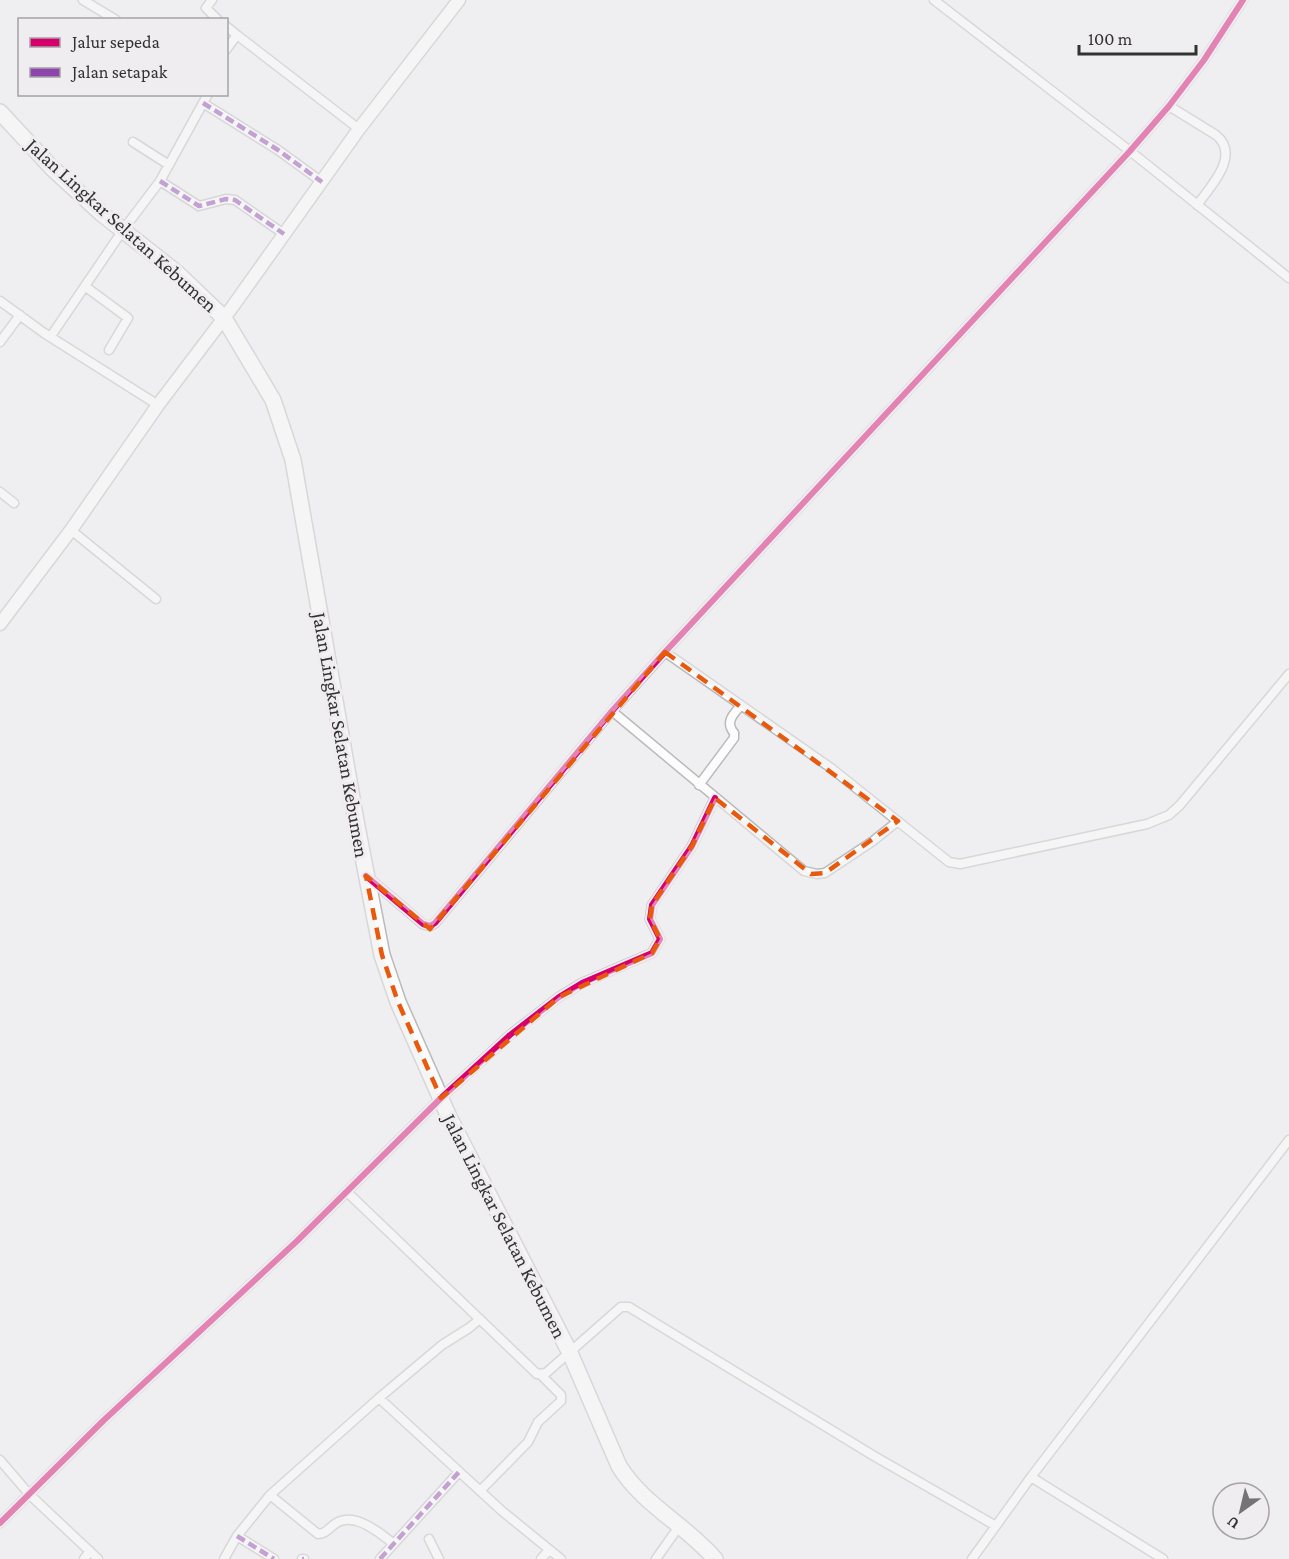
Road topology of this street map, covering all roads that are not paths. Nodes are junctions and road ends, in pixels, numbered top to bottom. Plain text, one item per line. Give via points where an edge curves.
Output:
1 (83, 0) edge
2 (212, 0) edge
3 (459, 0) edge
4 (934, 0) edge
5 (1243, 0) edge
6 (113, 18) edge
7 (216, 18) edge
8 (228, 27) edge
9 (237, 34) junction
10 (228, 47) edge
11 (207, 96) edge
12 (203, 104) junction
13 (1169, 106) junction
14 (0, 112) edge
15 (359, 129) junction
16 (133, 142) dead end
17 (1130, 151) junction
18 (169, 165) junction
19 (160, 181) junction
20 (322, 183) junction
21 (1197, 205) junction
22 (123, 230) junction
23 (284, 234) junction
24 (1289, 278) edge
25 (86, 287) junction
26 (0, 301) edge
27 (20, 315) junction
28 (227, 321) junction
29 (51, 336) junction
30 (0, 342) edge
31 (109, 350) dead end
32 (158, 405) junction
33 (0, 492) edge
34 (14, 503) dead end
35 (71, 530) junction
36 (156, 599) dead end
37 (2, 617) edge
38 (665, 652) junction
39 (1289, 674) edge
40 (741, 705) junction
41 (612, 711) junction
42 (699, 785) junction
43 (715, 798) junction
44 (898, 821) junction
45 (366, 876) junction
46 (442, 1099) junction
47 (1289, 1140) edge
48 (350, 1195) junction
49 (480, 1319) junction
50 (570, 1353) junction
51 (541, 1375) junction
52 (379, 1398) junction
53 (0, 1460) edge
54 (459, 1472) junction
55 (1031, 1477) junction
56 (480, 1491) junction
57 (270, 1495) junction
58 (31, 1496) junction
59 (0, 1522) edge
60 (680, 1525) junction
61 (996, 1526) junction
62 (237, 1536) junction
63 (429, 1539) dead end
64 (394, 1544) junction
65 (549, 1550) junction
66 (87, 1555) edge
67 (227, 1558) edge
68 (976, 1558) edge
69 (98, 1559) edge
70 (274, 1559) edge
71 (380, 1559) edge
72 (439, 1559) edge
73 (541, 1559) edge
74 (561, 1559) edge
75 (656, 1559) edge
76 (715, 1559) edge
77 (1163, 1559) edge

1 - 6 street
2 - 7 street via 206,8
3 - 15 street
4 - 17 street
5 - 13 street
8 - 9 street
9 - 10 street
9 - 15 street
11 - 12 street
12 - 18 street
12 - 20 street via 278,150
13 - 17 street
13 - 21 street via 1216,135 1225,146 1220,173
14 - 22 highway, Jalan Lingkar Selatan Kebumen via 52,168
15 - 20 street
16 - 18 street
17 - 21 street
17 - 38 street
18 - 19 street
19 - 22 street
19 - 23 street via 199,206 235,200
20 - 23 street
21 - 24 street
22 - 25 street
22 - 28 highway, Jalan Lingkar Selatan Kebumen via 177,273
23 - 28 street
25 - 29 street
25 - 31 street via 128,318
26 - 27 street
27 - 29 street
27 - 30 street
28 - 32 street
28 - 45 highway, Jalan Lingkar Selatan Kebumen via 273,400 293,460
29 - 32 street
32 - 35 street
33 - 34 street
35 - 36 street
35 - 37 street
38 - 40 street
38 - 41 street
39 - 44 street via 1180,805 1169,815 1147,824 960,864 949,862
40 - 42 street via 730,720 734,738
40 - 44 street
41 - 42 street
41 - 45 street via 435,923 423,924
42 - 43 street
43 - 44 street via 811,874 825,873
43 - 46 street via 692,846 652,905 650,919 660,939 652,953 559,997 510,1035
45 - 46 highway, Jalan Lingkar Selatan Kebumen via 394,992
46 - 48 street
46 - 50 highway, Jalan Lingkar Selatan Kebumen
47 - 55 street
48 - 49 street
48 - 58 street via 103,1421
49 - 51 street
49 - 52 street
50 - 51 street
50 - 60 highway, Jalan Lingkar Selatan Kebumen via 627,1479
50 - 61 street via 621,1307 629,1307
51 - 56 street via 561,1395 561,1401 538,1422 528,1442
52 - 54 street
52 - 57 street
53 - 58 street
54 - 56 street
54 - 64 street
55 - 61 street
55 - 77 street
56 - 65 street
57 - 62 street
57 - 64 street via 318,1534 339,1521 349,1520 376,1530
58 - 59 street
58 - 66 street
60 - 75 street
60 - 76 highway, Jalan Lingkar Selatan Kebumen
61 - 68 street
62 - 67 street
62 - 70 street
63 - 72 street
64 - 71 street
65 - 73 street
65 - 74 street
66 - 69 street

